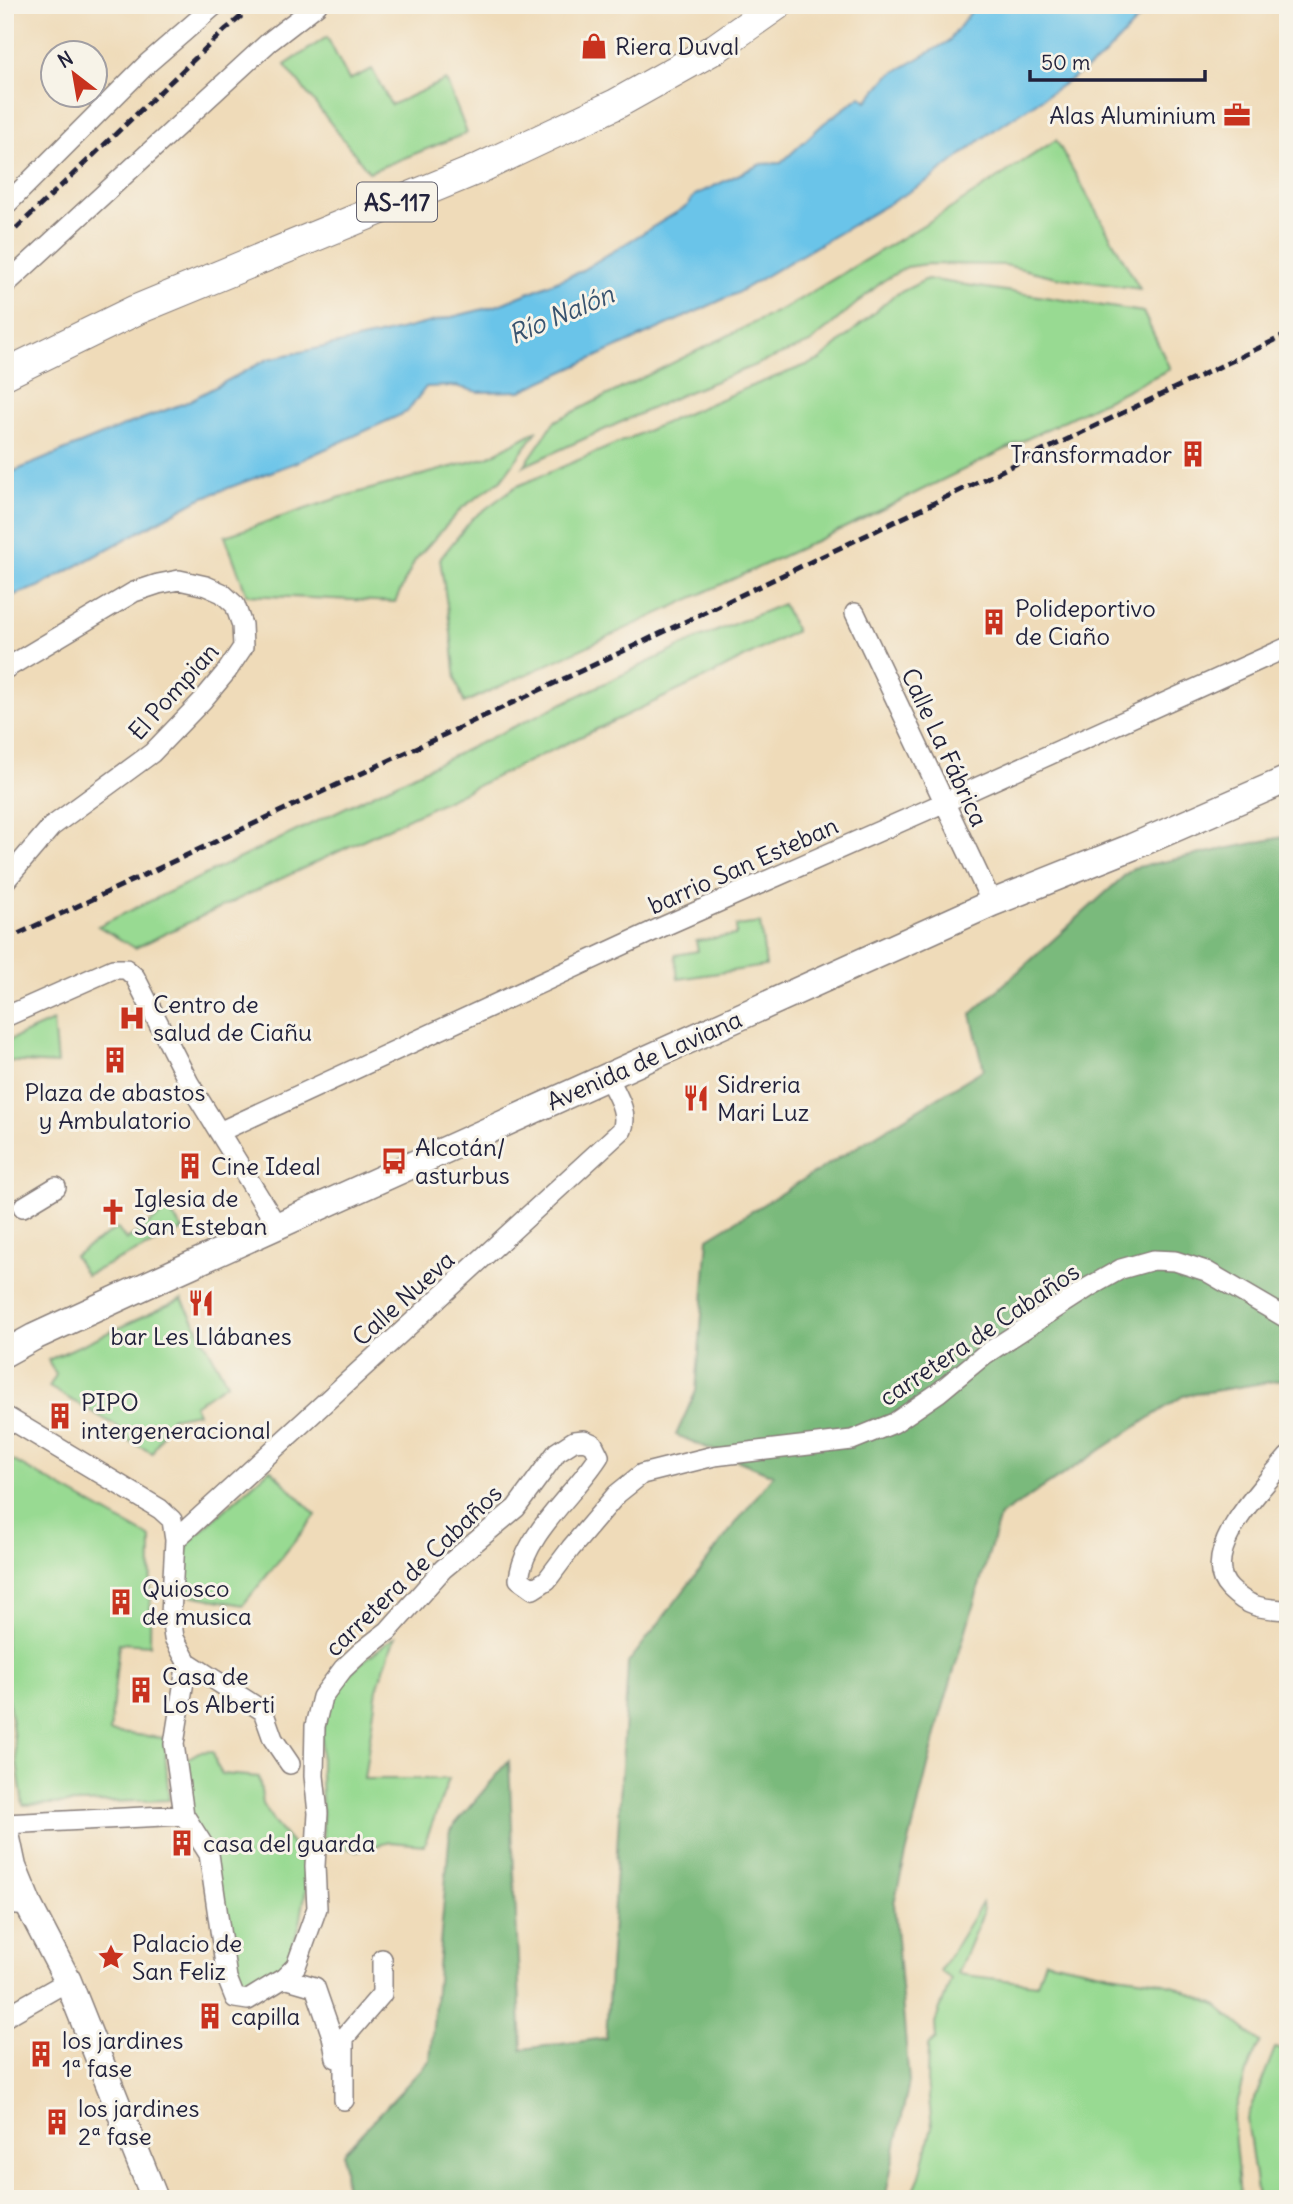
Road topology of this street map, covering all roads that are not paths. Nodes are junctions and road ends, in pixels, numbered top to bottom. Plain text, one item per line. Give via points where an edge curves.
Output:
1 (215, 5) edge
2 (317, 5) edge
3 (776, 5) edge
4 (5, 206) edge
5 (5, 285) edge
6 (5, 374) edge
7 (855, 613) dead end
8 (1288, 647) edge
9 (5, 669) edge
10 (1288, 779) edge
11 (944, 803) junction
12 (5, 881) edge
13 (992, 903) junction
14 (5, 1017) edge
15 (608, 1077) junction
16 (219, 1132) junction
17 (56, 1187) dead end
18 (23, 1207) dead end
19 (277, 1226) junction
20 (1288, 1319) edge
21 (5, 1353) edge
22 (5, 1416) edge
23 (1288, 1457) edge
24 (174, 1540) junction
25 (1288, 1610) edge
26 (187, 1662) junction
27 (290, 1764) dead end
28 (184, 1815) junction
29 (5, 1826) edge
30 (17, 1905) edge
31 (382, 1959) dead end
32 (284, 1978) junction
33 (68, 1981) junction
34 (5, 2017) edge
35 (155, 2199) edge

1 - 4 street via 148,63
2 - 5 street via 269,42
3 - 6 main road, AS-117 via 716,48 604,110 478,169 136,310
7 - 11 street, Calle La Fábrica
8 - 11 street, barrio San Esteban
9 - 12 street, El Pompian via 134,592 179,580 222,593 235,605 242,625 243,647 202,701 152,753 51,827
10 - 13 street, Avenida de Laviana
11 - 13 street, Calle La Fábrica
11 - 16 street, barrio San Esteban via 662,927
13 - 15 street, Avenida de Laviana
14 - 16 street via 113,969 126,969 135,976
15 - 19 street, Avenida de Laviana
15 - 24 street, Calle Nueva via 624,1110 622,1130
16 - 19 street
17 - 18 street
19 - 21 street, Avenida de Laviana
20 - 32 street, carretera de Cabaños via 1206,1271 1175,1261 1153,1260 1121,1269 984,1354 894,1423 852,1440 715,1456 642,1474 617,1494 548,1580 534,1589 519,1579 521,1568 553,1514 599,1456 593,1444 584,1440 565,1446 516,1508 443,1569 388,1631 343,1669 322,1697 315,1726 317,1908 296,1966
22 - 24 street via 160,1508 172,1520
23 - 25 street via 1229,1534 1219,1558 1223,1582 1242,1601 1264,1609
24 - 26 street via 171,1615 174,1638
26 - 27 street via 263,1711 273,1739
26 - 28 street via 174,1744
28 - 29 street
28 - 32 street, carretera de Cabaños via 209,1854 227,1978 235,1998 248,2000
29 - 30 street
30 - 33 street
31 - 32 street via 382,1993 344,2038 344,2100 332,2036 315,1987
33 - 34 street
33 - 35 street

